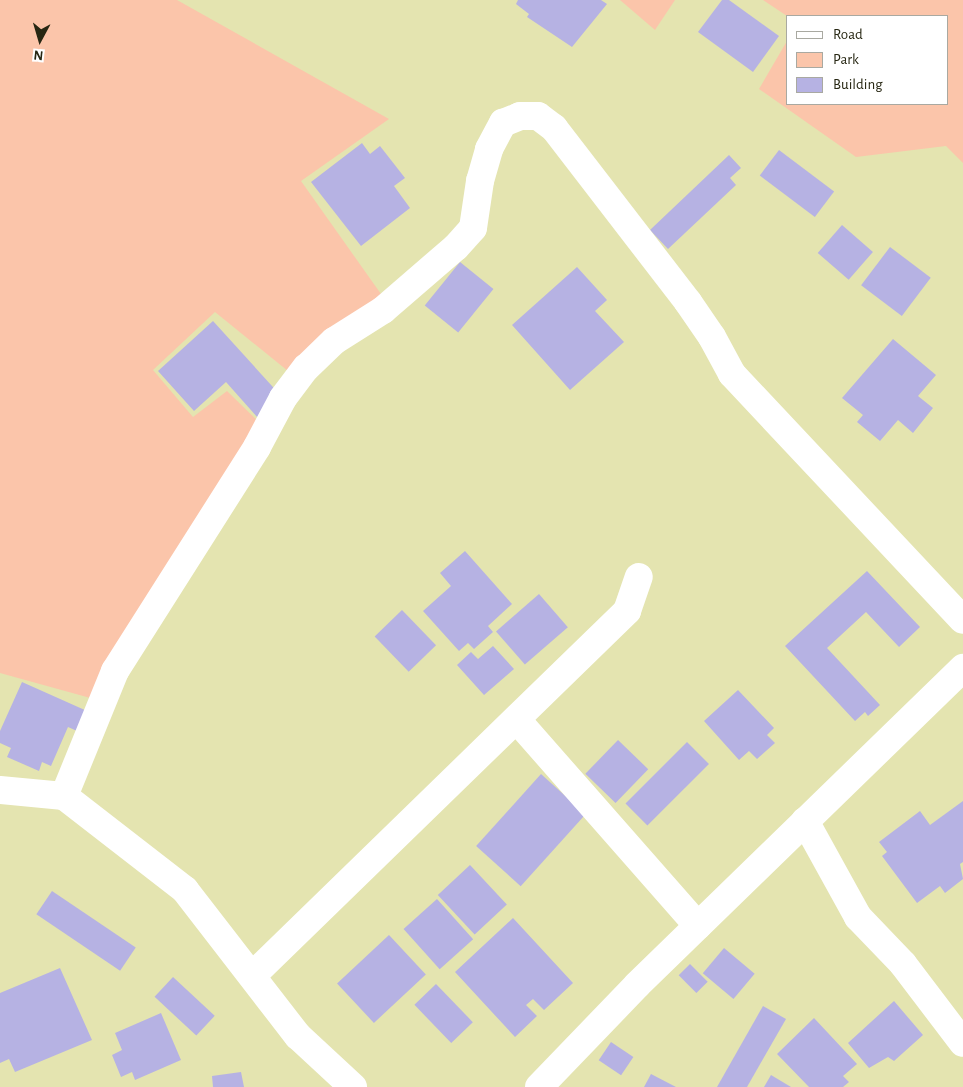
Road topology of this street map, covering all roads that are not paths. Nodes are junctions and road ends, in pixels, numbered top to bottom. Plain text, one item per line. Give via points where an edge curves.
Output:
1 (639, 576) dead end
2 (963, 620) edge
3 (963, 668) edge
4 (518, 720) junction
5 (0, 790) edge
6 (64, 796) junction
7 (805, 821) junction
8 (698, 926) junction
9 (253, 975) junction
10 (963, 1043) edge
11 (353, 1087) edge
12 (539, 1087) edge

1 - 4 street via 627,611
2 - 6 street via 732,374 688,302 554,128 538,116 520,116 503,123 489,149 473,228 456,248 383,310 334,340 306,368 283,398 257,447 115,671
3 - 7 street
4 - 8 street
4 - 9 street
5 - 6 street
6 - 9 street via 185,890
7 - 8 street
7 - 10 street via 858,917 903,964
8 - 12 street
9 - 11 street via 298,1036

